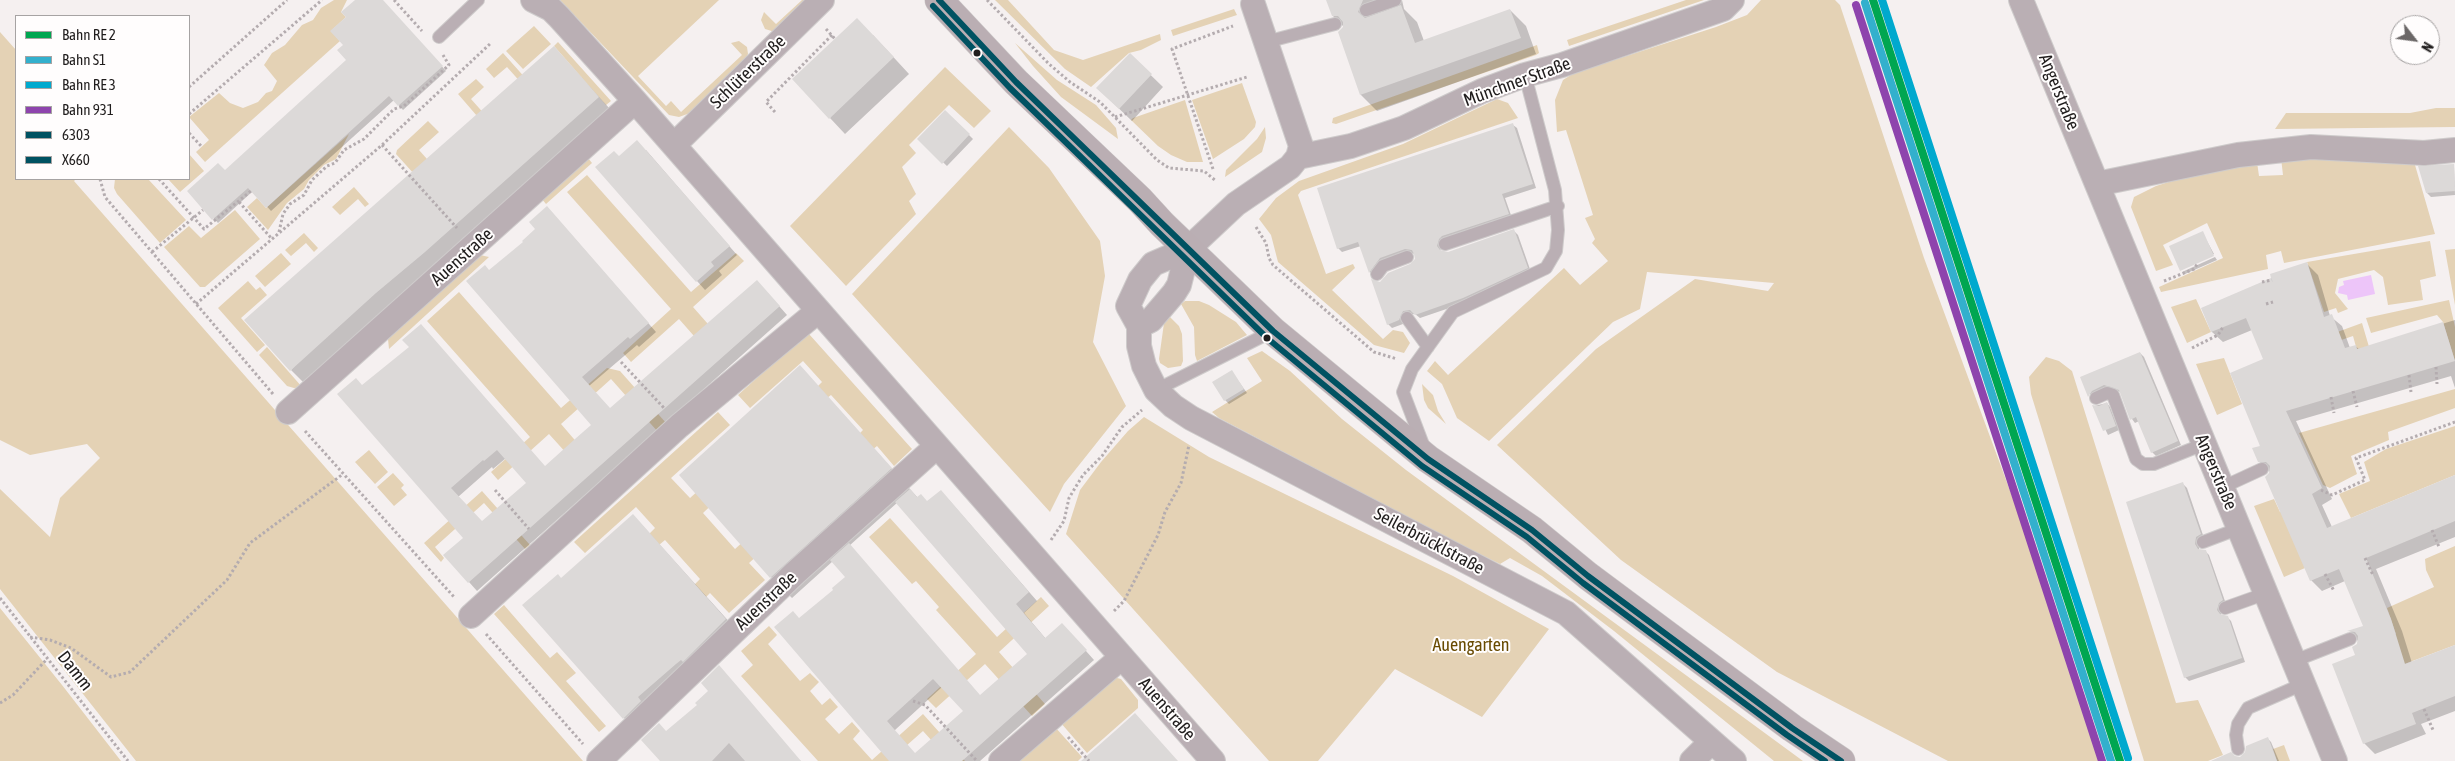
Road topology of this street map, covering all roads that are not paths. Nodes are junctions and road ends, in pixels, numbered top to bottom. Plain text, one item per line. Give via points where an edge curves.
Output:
1 (478, 0) edge
2 (533, 0) edge
3 (822, 0) edge
4 (939, 0) edge
5 (1396, 0) edge
6 (1732, 0) edge
7 (2021, 0) edge
8 (1252, 2) edge
9 (1366, 10) dead end
10 (1335, 24) dead end
11 (434, 41) road end
12 (1266, 42) junction
13 (1525, 75) junction
14 (635, 101) junction
15 (674, 144) junction
16 (2455, 150) edge
17 (1298, 157) junction
18 (2097, 184) junction
19 (1558, 206) junction
20 (1445, 244) dead end
21 (1188, 249) junction
22 (1407, 257) dead end
23 (1377, 274) dead end
24 (818, 312) junction
25 (1407, 318) dead end
26 (1139, 326) junction
27 (1273, 331) junction
28 (1428, 346) junction
29 (1152, 398) junction
30 (2096, 398) dead end
31 (288, 412) road end
32 (2204, 444) junction
33 (937, 446) junction
34 (1428, 459) junction
35 (2262, 470) dead end
36 (2223, 487) junction
37 (2240, 528) junction
38 (2203, 542) dead end
39 (2267, 593) junction
40 (2225, 608) dead end
41 (471, 616) road end
42 (2350, 639) dead end
43 (1122, 657) junction
44 (2294, 661) junction
45 (2303, 684) junction
46 (1711, 742) junction
47 (2238, 749) dead end
48 (594, 756) edge
49 (1001, 761) edge
50 (1213, 761) edge
51 (1692, 761) edge
52 (1734, 761) edge
53 (1841, 761) edge
54 (2334, 761) edge

1 - 11 lane
2 - 14 street, Auenstraße via 559,16
3 - 15 street, Schlüterstraße
4 - 21 main road via 1016,82
5 - 9 lane
6 - 13 street, Münchner Straße via 1723,9 1562,66
7 - 18 street, Angerstraße
8 - 12 street
10 - 12 lane
12 - 17 street via 1301,146
13 - 17 street, Münchner Straße via 1482,91 1404,128 1351,146
13 - 19 lane
14 - 15 street, Auenstraße
14 - 31 street, Auenstraße
15 - 24 street, Auenstraße
16 - 18 street via 2424,153 2311,147 2238,155
17 - 21 street via 1290,167 1236,204
18 - 32 street, Angerstraße
19 - 20 lane
19 - 28 lane via 1556,251 1546,268 1453,312
21 - 26 street via 1174,293 1151,320
21 - 26 street, Seilerbrücklstraße via 1153,264 1140,280 1128,306
21 - 27 main road
22 - 23 lane via 1383,266
24 - 33 street, Auenstraße
24 - 41 street via 679,426
25 - 28 lane
26 - 29 street, Seilerbrücklstraße via 1139,346
27 - 29 lane
27 - 34 main road
28 - 34 lane via 1407,365 1403,392
29 - 46 street, Seilerbrücklstraße via 1566,613
30 - 32 lane via 2107,393 2113,395 2136,459 2143,464 2154,464
32 - 36 street, Angerstraße
33 - 43 street, Auenstraße
33 - 48 street, Auenstraße
34 - 53 main road via 1532,530 1588,576
35 - 36 lane
36 - 37 street, Angerstraße
37 - 38 lane
37 - 39 street, Angerstraße
39 - 40 lane
39 - 44 street, Angerstraße
42 - 44 lane
43 - 49 street
43 - 50 street, Auenstraße
44 - 45 street, Angerstraße
45 - 47 lane via 2248,708 2238,724
45 - 54 street, Angerstraße
46 - 51 street
46 - 52 street, Seilerbrücklstraße

